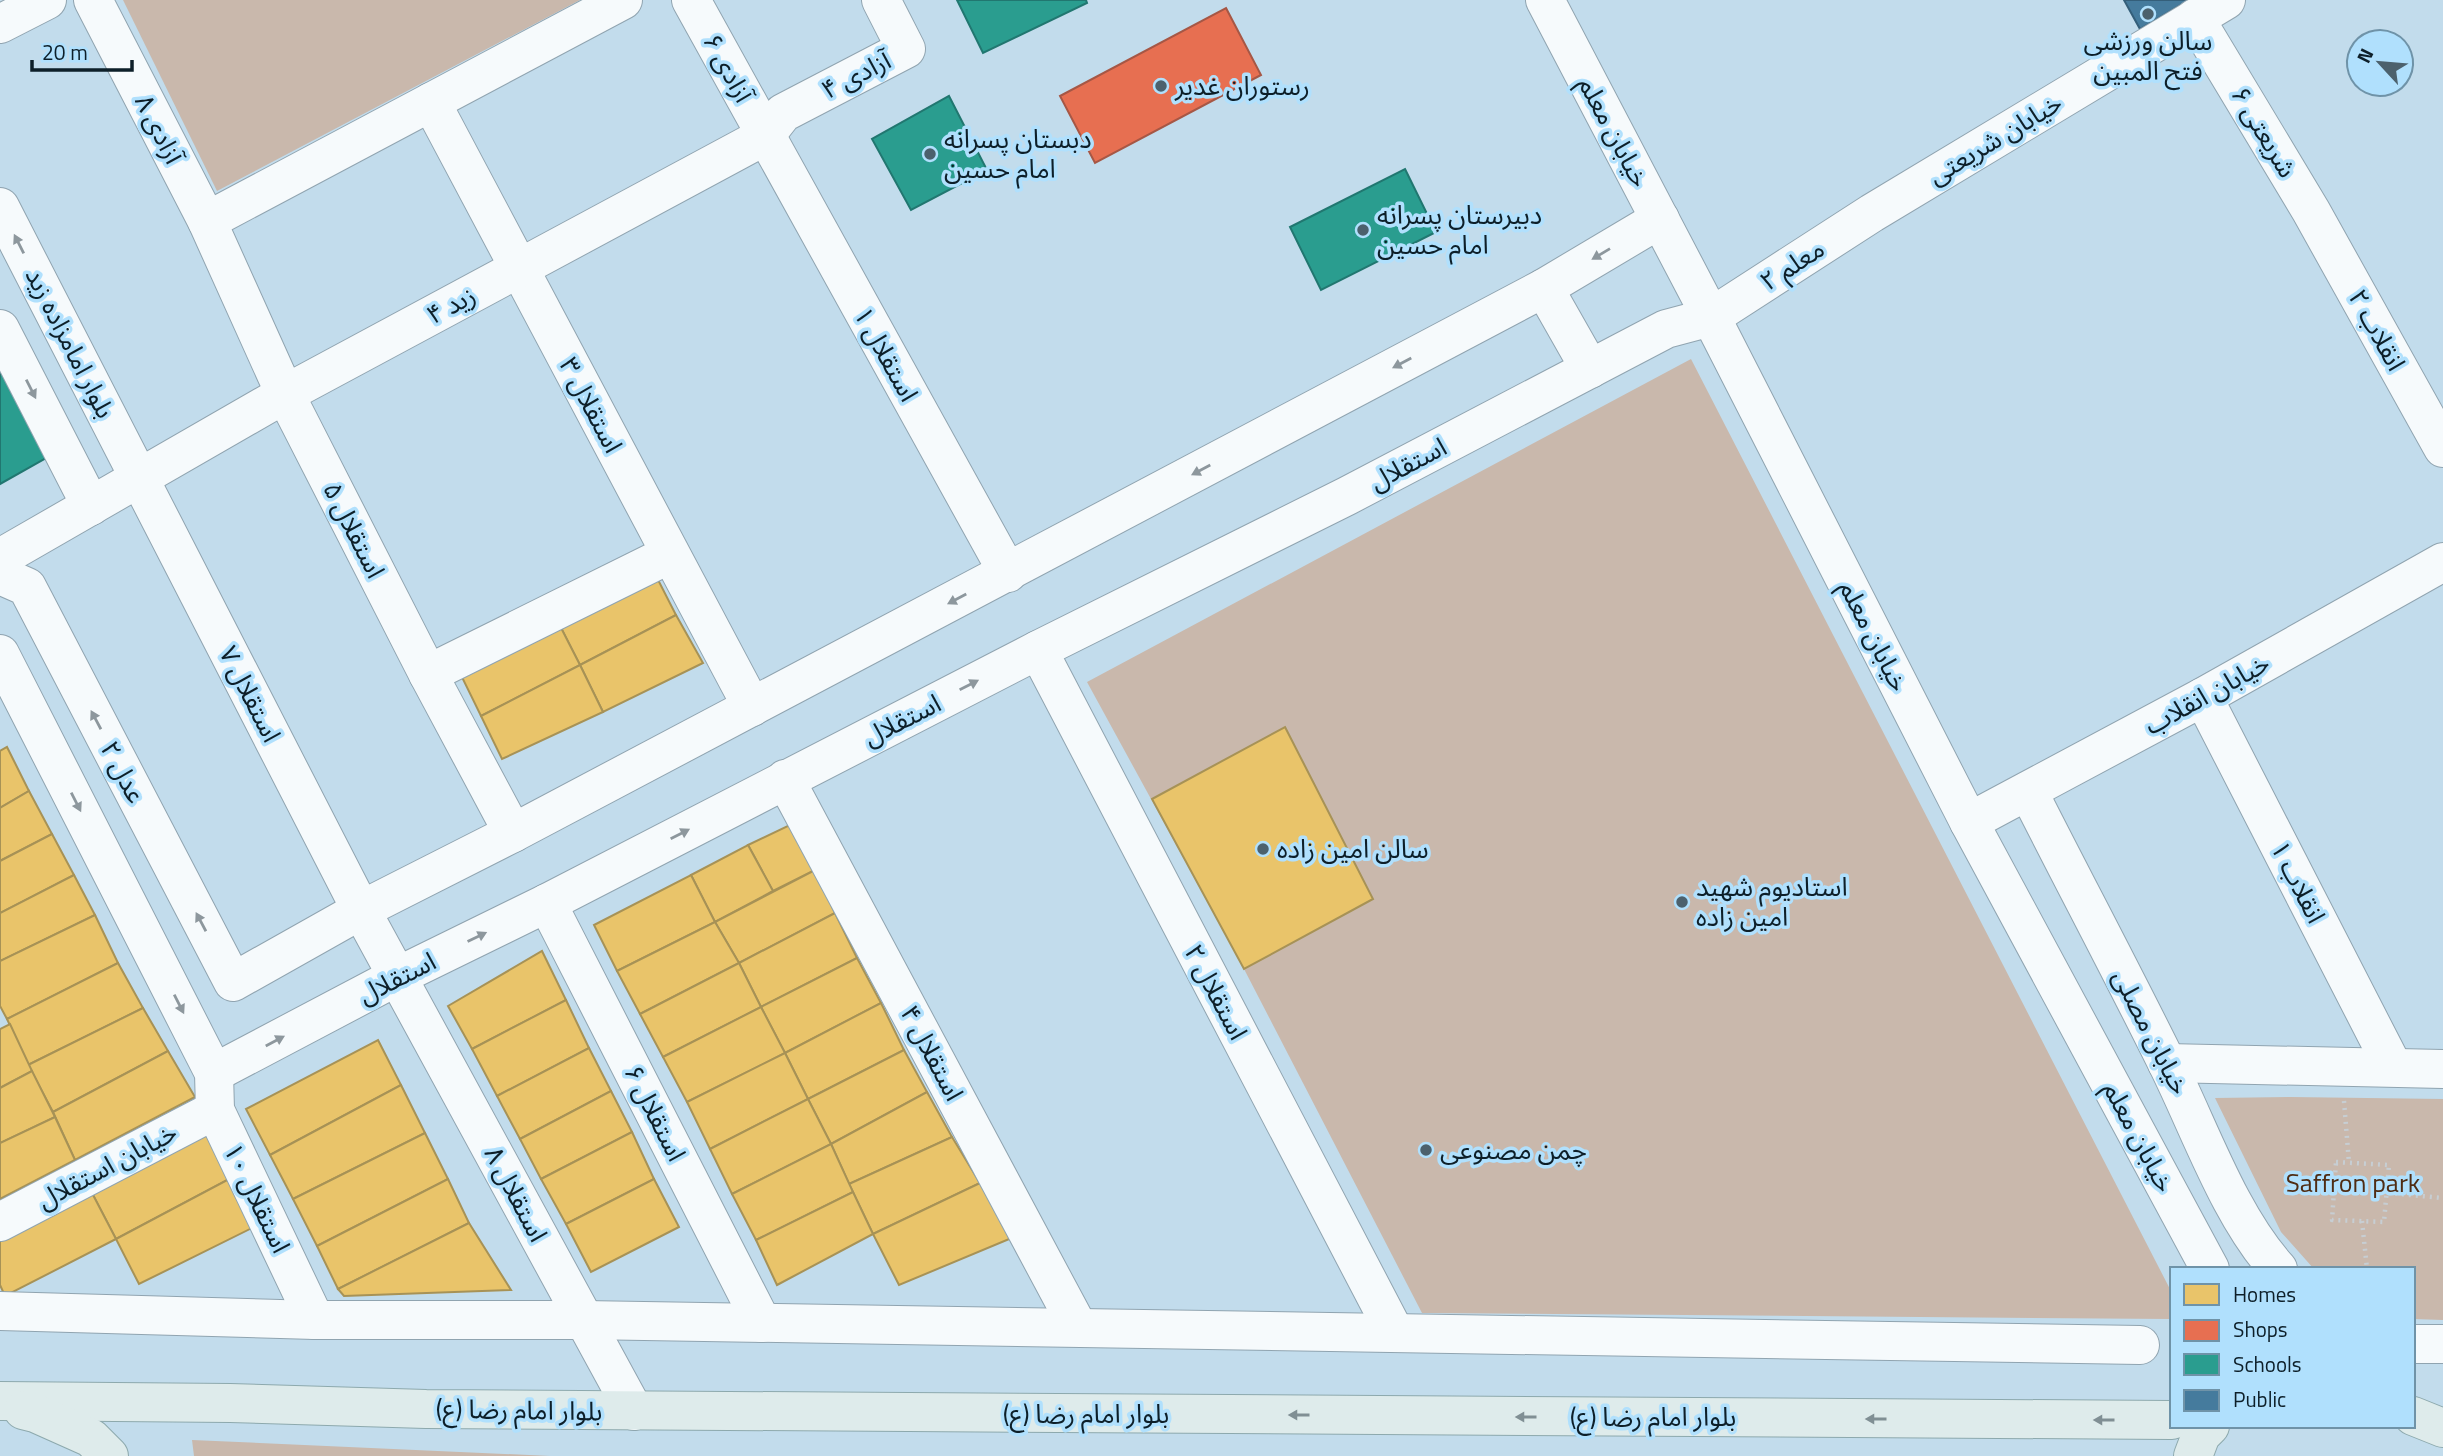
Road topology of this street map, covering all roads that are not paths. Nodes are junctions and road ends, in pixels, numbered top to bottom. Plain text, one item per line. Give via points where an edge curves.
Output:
1 (47, 0) edge
2 (93, 0) edge
3 (623, 0) edge
4 (691, 0) edge
5 (881, 0) edge
6 (1545, 0) edge
7 (2210, 9) edge
8 (0, 24) edge
9 (431, 102) junction
10 (765, 136) junction
11 (0, 207) edge
12 (2311, 211) joint
13 (1872, 213) joint
14 (1660, 219) junction
15 (207, 221) junction
16 (519, 269) junction
17 (1544, 288) junction
18 (1711, 317) junction
19 (0, 329) edge
20 (1590, 369) junction
21 (285, 394) junction
22 (2443, 448) edge
23 (140, 479) junction
24 (91, 506) junction
25 (670, 554) junction
26 (0, 558) edge
27 (2443, 562) edge
28 (1008, 573) junction
29 (0, 575) edge
30 (1038, 650) junction
31 (0, 654) edge
32 (428, 674) junction
33 (2203, 697) junction
34 (752, 707) junction
35 (785, 779) junction
36 (2028, 791) junction
37 (1969, 822) junction
38 (513, 833) junction
39 (547, 903) junction
40 (361, 909) junction
41 (398, 976) junction
42 (2167, 1063) junction
43 (2393, 1067) junction
44 (2443, 1069) edge
45 (215, 1092) junction
46 (0, 1222) edge
47 (2209, 1267) edge
48 (2276, 1267) edge
49 (0, 1311) edge
50 (316, 1320) junction
51 (584, 1320) junction
52 (762, 1323) junction
53 (1078, 1328) junction
54 (1395, 1333) junction
55 (2415, 1344) edge
56 (2443, 1344) edge
57 (2140, 1345) dead end
58 (0, 1403) edge
59 (634, 1411) junction
60 (2415, 1417) edge
61 (2170, 1420) edge
62 (2208, 1428) edge
63 (2443, 1428) edge
64 (109, 1456) edge
65 (2193, 1456) edge

1 - 8 street
2 - 15 street, آزادی ۸
3 - 9 street
4 - 10 street, آزادی ۶
5 - 10 street, آزادی ۴ via 906,49 783,113
6 - 14 street, خیابان معلم
7 - 12 street, شریعتی ۶
7 - 13 street, خیابان شریعتی
9 - 15 street
9 - 16 street, استقلال ۳
10 - 16 street, زید ۴
10 - 28 street, استقلال ۱
23 -> 11 street, بلوار امامزاده زید
12 - 22 street, انقلاب ۲
13 - 18 street, معلم ۲
14 -> 17 street
14 - 18 street, خیابان معلم
15 - 21 street, استقلال ۵
16 - 21 street, زید ۴
16 - 25 street, استقلال ۳
17 - 20 street
17 -> 28 street
18 - 20 street, استقلال via 1667,329
18 - 37 street, خیابان معلم
19 -> 24 street
20 - 30 street, استقلال
21 - 23 street, زید ۴
21 - 32 street, استقلال ۵
23 - 24 street, زید ۴
23 - 40 street, استقلال ۷
24 - 26 street, زید ۴
25 - 32 street
25 - 34 street, استقلال ۳
27 - 33 street, خیابان انقلاب
28 -> 34 street
40 -> 29 street, عدل ۲ via 233,982 27,587
35 -> 30 street, استقلال
30 - 54 street, استقلال ۲
31 -> 45 street
32 - 38 street, استقلال ۵
33 - 36 street, خیابان انقلاب
33 - 43 street, انقلاب ۱
34 - 38 street
39 -> 35 street, استقلال
35 - 53 street, استقلال ۴
36 - 37 street, خیابان انقلاب
36 - 42 street, خیابان مصلی
37 - 47 street, خیابان معلم
38 - 40 street
41 -> 39 street, استقلال
39 - 52 street, استقلال ۶
40 - 41 street, استقلال ۷
45 -> 41 street, استقلال
41 - 51 street, استقلال ۸
42 - 43 street
42 - 48 street, خیابان مصلی via 2232,1200
43 - 44 street
45 - 46 street, خیابان استقلال
45 - 50 street, استقلال ۱۰
49 - 50 street
50 - 51 street
51 - 52 street
51 - 59 street, استقلال ۸
52 - 53 street
53 - 54 street
54 - 57 street
55 - 56 street
58 - 59 main road, بلوار امام رضا (ع)
58 - 64 main road via 36,1413 91,1438
61 -> 59 main road, بلوار امام رضا (ع)
60 - 63 main road
62 - 65 main road

